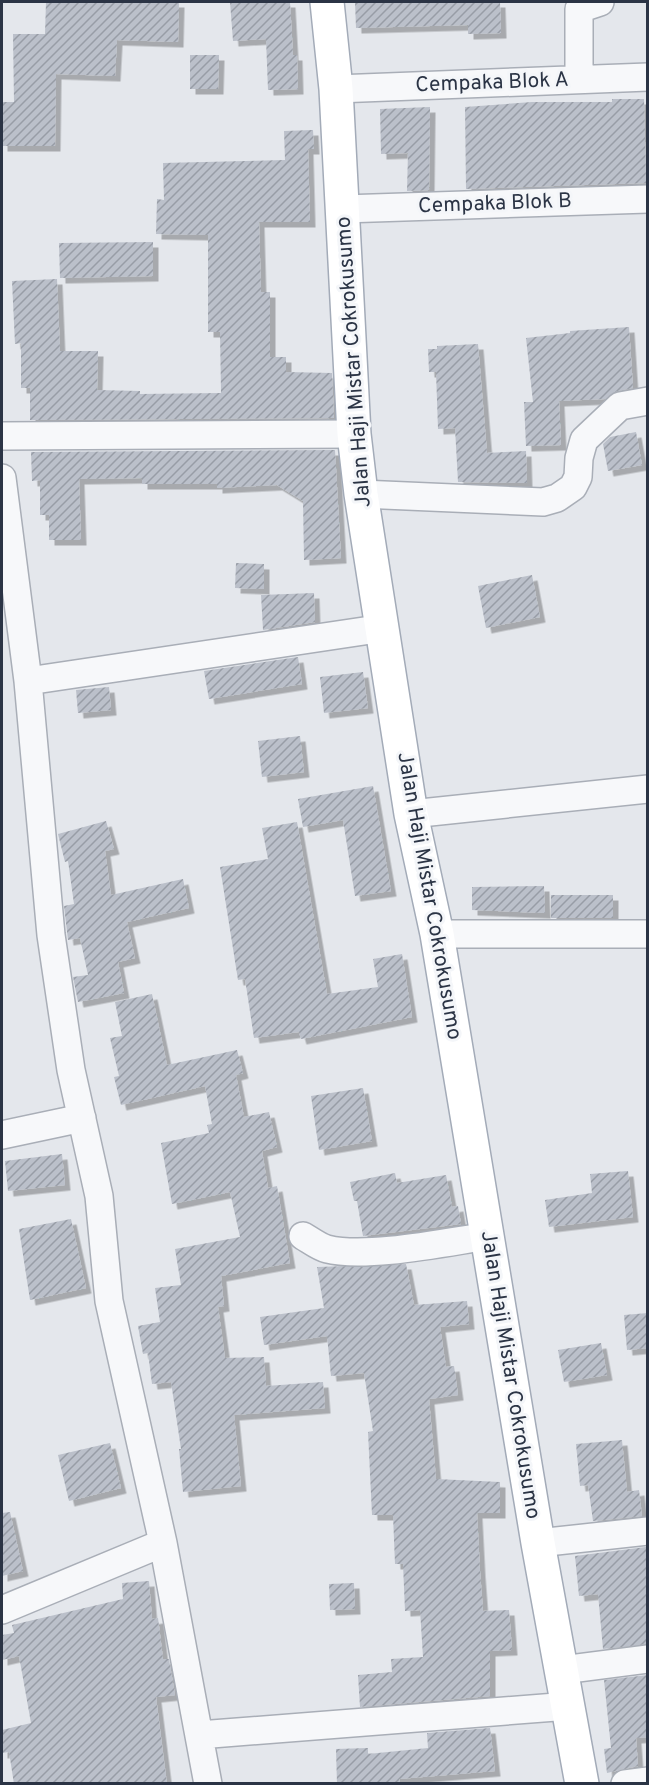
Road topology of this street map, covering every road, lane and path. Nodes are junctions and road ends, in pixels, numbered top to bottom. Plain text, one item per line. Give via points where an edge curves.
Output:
1 (327, 2) edge
2 (586, 4) edge
3 (648, 77) edge
4 (579, 79) junction
5 (336, 89) junction
6 (648, 199) edge
7 (343, 209) junction
8 (648, 401) edge
9 (354, 435) junction
10 (2, 436) edge
11 (2, 478) edge
12 (361, 494) junction
13 (384, 628) junction
14 (28, 681) junction
15 (648, 789) edge
16 (411, 814) junction
17 (437, 934) junction
18 (648, 934) edge
19 (82, 1118) junction
20 (2, 1135) edge
21 (303, 1236) dead end
22 (488, 1236) junction
23 (648, 1531) edge
24 (163, 1544) junction
25 (538, 1544) junction
26 (2, 1610) edge
27 (648, 1659) edge
28 (562, 1670) junction
29 (569, 1706) junction
30 (199, 1735) junction
31 (648, 1781) edge
32 (208, 1784) edge
33 (582, 1784) edge
34 (625, 1784) edge

1 - 5 main road, Jalan Haji Mistar Cokrokusumo
2 - 4 street
3 - 4 street, Cempaka Blok A
4 - 5 street, Cempaka Blok A
5 - 7 main road, Jalan Haji Mistar Cokrokusumo
6 - 7 street, Cempaka Blok B
7 - 9 main road, Jalan Haji Mistar Cokrokusumo
8 - 12 street via 620,406 584,440 578,477 573,487 557,498 543,502
9 - 10 street
9 - 12 main road, Jalan Haji Mistar Cokrokusumo
11 - 14 street
12 - 13 main road, Jalan Haji Mistar Cokrokusumo
13 - 14 street
13 - 16 main road, Jalan Haji Mistar Cokrokusumo
14 - 19 street via 51,935
15 - 16 street
16 - 17 main road, Jalan Haji Mistar Cokrokusumo
17 - 18 street
17 - 22 main road, Jalan Haji Mistar Cokrokusumo
19 - 20 street
19 - 24 street via 99,1196 109,1301
21 - 22 street via 327,1249 360,1251
22 - 25 main road, Jalan Haji Mistar Cokrokusumo
23 - 25 street
24 - 26 street
24 - 30 street
25 - 28 main road, Jalan Haji Mistar Cokrokusumo
27 - 28 street
28 - 29 main road, Jalan Haji Mistar Cokrokusumo
29 - 30 street
29 - 33 main road, Jalan Haji Mistar Cokrokusumo
30 - 32 street
31 - 34 street

